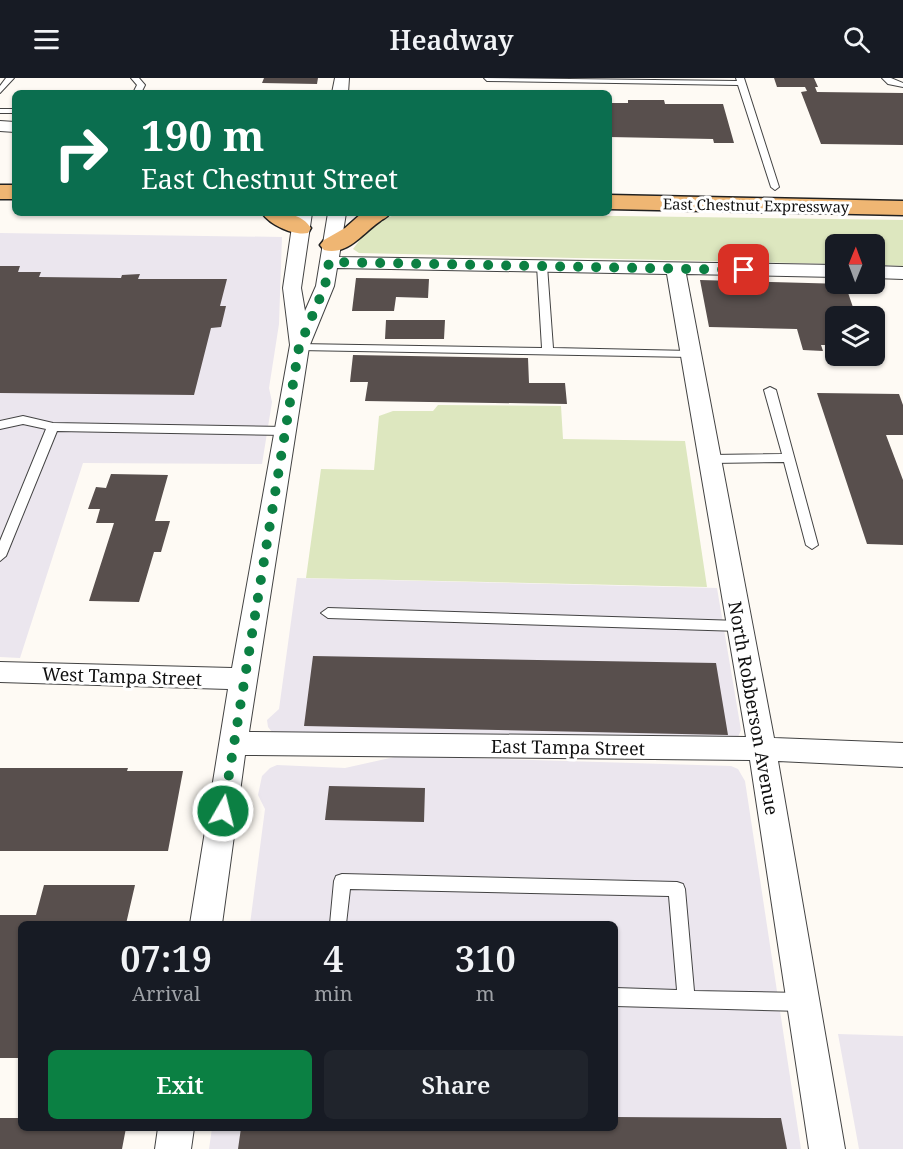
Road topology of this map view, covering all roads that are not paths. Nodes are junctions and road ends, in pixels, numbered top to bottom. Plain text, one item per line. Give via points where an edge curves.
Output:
1 (10, 78) edge
2 (886, 78) edge
3 (675, 80) edge
4 (487, 81) edge
5 (741, 81) edge
6 (903, 85) edge
7 (0, 91) edge
8 (612, 184) edge
9 (775, 187) junction
10 (903, 189) edge
11 (612, 202) edge
12 (903, 208) edge
13 (285, 216) edge
14 (336, 216) edge
15 (372, 216) edge
16 (301, 220) edge
17 (330, 253) junction
18 (542, 266) junction
19 (676, 269) junction
20 (825, 271) edge
21 (885, 272) edge
22 (903, 273) edge
23 (299, 347) junction
24 (548, 352) junction
25 (691, 354) junction
26 (770, 390) dead end
27 (0, 425) edge
28 (53, 427) junction
29 (285, 430) junction
30 (789, 458) junction
31 (711, 459) junction
32 (812, 545) dead end
33 (0, 556) edge
34 (328, 613) dead end
35 (740, 626) junction
36 (0, 672) edge
37 (243, 679) junction
38 (233, 743) junction
39 (762, 749) junction
40 (903, 755) edge
41 (206, 921) edge
42 (338, 921) edge
43 (618, 997) edge
44 (686, 999) junction
45 (803, 1002) junction
46 (175, 1131) edge
47 (172, 1149) edge
48 (827, 1149) edge

1 - 7 lane
2 - 6 lane
3 - 4 lane
3 - 5 lane
5 - 9 lane
8 - 9 main road, East Chestnut Expressway
9 - 10 main road, East Chestnut Expressway
11 - 12 main road, East Chestnut Expressway
13 - 16 main road
14 - 17 street
15 - 17 main road
16 - 23 street via 292,288
17 - 18 street
17 - 23 street via 325,286
18 - 19 street
18 - 24 lane
19 - 20 street
19 - 25 street, North Robberson Avenue
21 - 22 street
23 - 24 lane
23 - 29 street
24 - 25 lane
25 - 31 street, North Robberson Avenue
26 - 30 lane
27 - 28 lane via 23,420
28 - 29 lane
28 - 33 lane
29 - 37 street
30 - 31 lane
30 - 32 lane
31 - 35 street, North Robberson Avenue
34 - 35 lane
35 - 39 street, North Robberson Avenue
36 - 37 street, West Tampa Street
37 - 38 street
38 - 39 street, East Tampa Street
38 - 41 street
39 - 40 street, East Tampa Street
39 - 45 street, North Robberson Avenue
42 - 44 lane via 342,882 677,889
43 - 44 lane
44 - 45 lane
45 - 48 street, North Robberson Avenue
46 - 47 street

